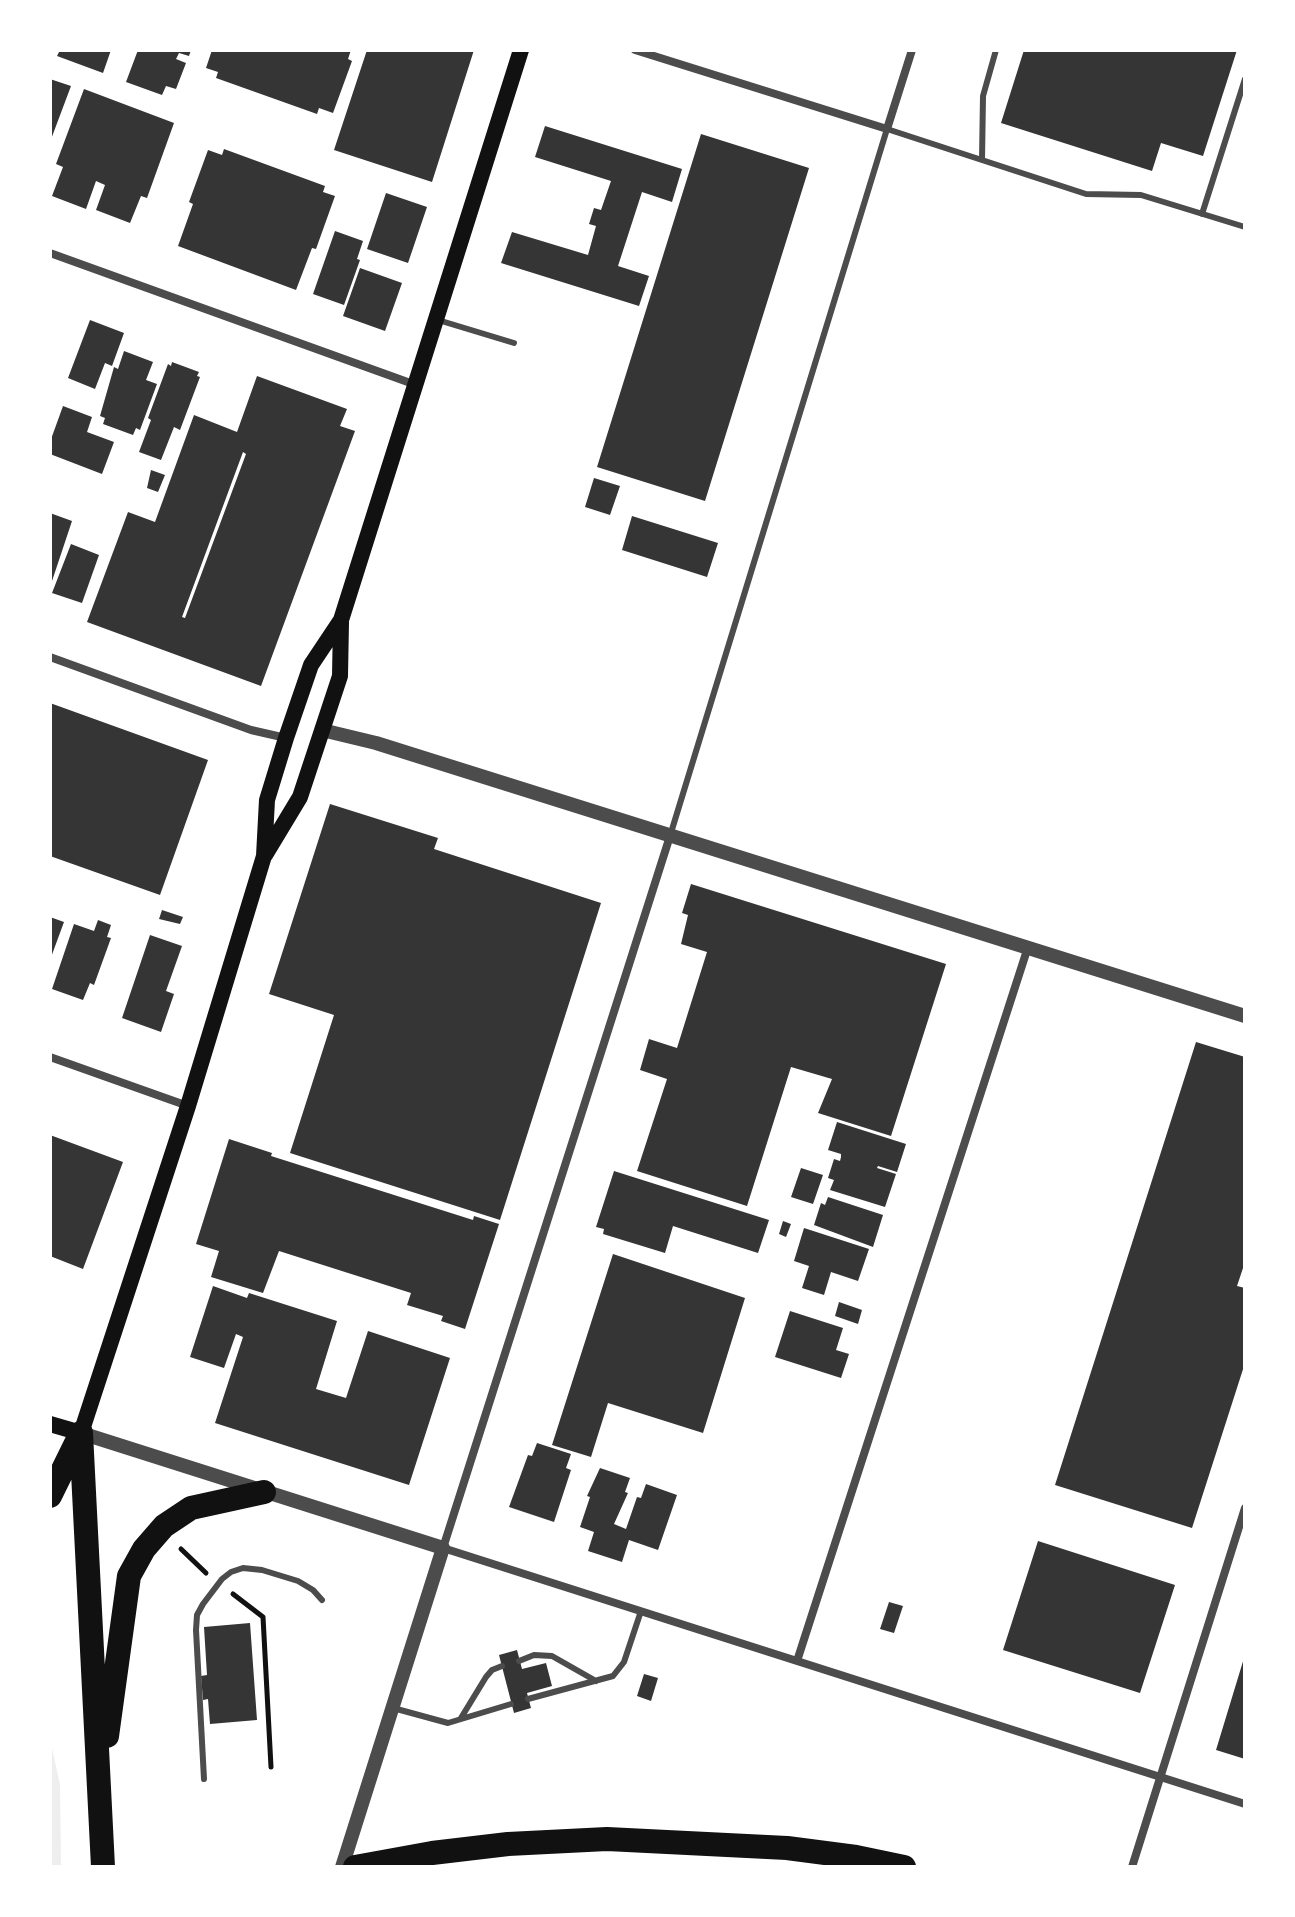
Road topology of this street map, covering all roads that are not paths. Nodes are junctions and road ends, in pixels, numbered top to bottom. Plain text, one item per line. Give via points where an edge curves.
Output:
1 (521, 50) edge
2 (635, 50) edge
3 (912, 50) edge
4 (996, 50) edge
5 (1245, 79) edge
6 (887, 129) junction
7 (982, 160) junction
8 (1202, 214) junction
9 (1245, 227) edge
10 (50, 253) edge
11 (434, 319) junction
12 (514, 343) dead end
13 (416, 385) junction
14 (341, 620) junction
15 (50, 657) edge
16 (322, 730) junction
17 (286, 738) junction
18 (670, 836) junction
19 (264, 856) junction
20 (1028, 947) junction
21 (1245, 1016) edge
22 (50, 1057) edge
23 (188, 1106) junction
24 (50, 1424) edge
25 (81, 1433) junction
26 (264, 1492) junction
27 (50, 1496) edge
28 (1245, 1508) edge
29 (443, 1548) junction
30 (322, 1600) dead end
31 (641, 1611) junction
32 (519, 1661) dead end
33 (797, 1661) junction
34 (502, 1666) dead end
35 (596, 1681) junction
36 (528, 1699) dead end
37 (511, 1704) dead end
38 (393, 1708) junction
39 (459, 1720) junction
40 (1159, 1776) junction
41 (204, 1779) dead end
42 (100, 1790) junction
43 (1245, 1804) edge
44 (103, 1867) edge
45 (342, 1867) edge
46 (355, 1867) edge
47 (904, 1867) edge
48 (1132, 1867) edge

1 - 11 main road
2 - 6 street
3 - 6 street
4 - 7 lane via 983,96
5 - 8 lane
6 - 7 lane
6 - 18 lane
7 - 8 lane via 1086,194 1141,195
8 - 9 lane
10 - 13 street
11 - 12 lane
11 - 13 main road
13 - 14 main road
14 - 16 main road via 340,676
14 - 17 main road via 311,665
15 - 17 street
16 - 18 street
16 - 19 main road via 300,797
17 - 19 main road via 267,800
18 - 20 street
18 - 29 street
19 - 23 main road
20 - 21 street
20 - 33 street
22 - 23 street
23 - 25 main road
24 - 25 main road
25 - 26 street
25 - 27 highway
25 - 42 highway
26 - 29 street
26 - 42 highway via 191,1508 164,1526 136,1562 129,1576
28 - 40 street
29 - 31 street
29 - 38 street
30 - 41 lane via 298,1581 243,1568 231,1572 203,1604 196,1630
31 - 33 street
31 - 35 lane via 624,1662 613,1676
32 - 35 lane via 552,1656
33 - 40 street
34 - 39 lane via 486,1677
35 - 36 lane
37 - 39 lane
38 - 39 lane via 439,1722
38 - 45 street
40 - 43 street
40 - 48 street
42 - 44 highway
46 - 47 highway via 508,1844 607,1839 787,1848

